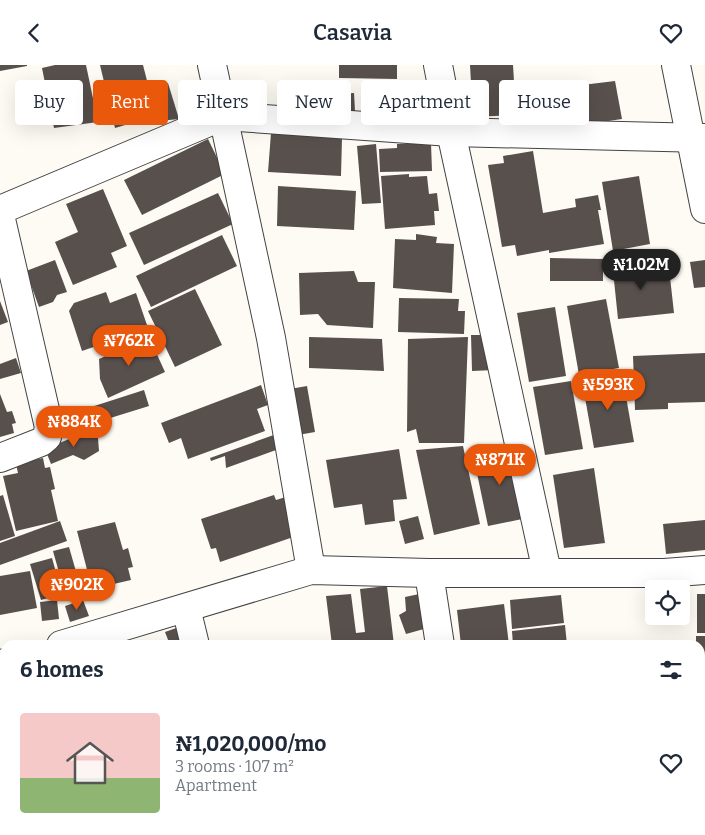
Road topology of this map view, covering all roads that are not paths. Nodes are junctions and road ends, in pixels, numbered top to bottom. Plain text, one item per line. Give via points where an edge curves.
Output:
1 (212, 65) edge
2 (438, 65) edge
3 (676, 65) edge
4 (215, 80) edge
5 (267, 119) edge
6 (202, 125) edge
7 (225, 125) edge
8 (451, 132) junction
9 (697, 138) edge
10 (705, 209) edge
11 (0, 210) edge
12 (0, 215) edge
13 (0, 458) edge
14 (311, 570) junction
15 (705, 570) edge
16 (547, 572) junction
17 (429, 573) junction
18 (186, 608) junction
19 (78, 640) edge
20 (194, 640) edge
21 (439, 640) edge

1 - 4 street
2 - 8 street
3 - 9 street
5 - 8 street
6 - 11 street
7 - 14 street via 271,338
8 - 9 street
8 - 16 street
9 - 10 street
12 - 13 street via 49,427 47,437 41,442
14 - 17 street
14 - 18 street
15 - 16 street
16 - 17 street
17 - 21 street
18 - 19 street
18 - 20 street

